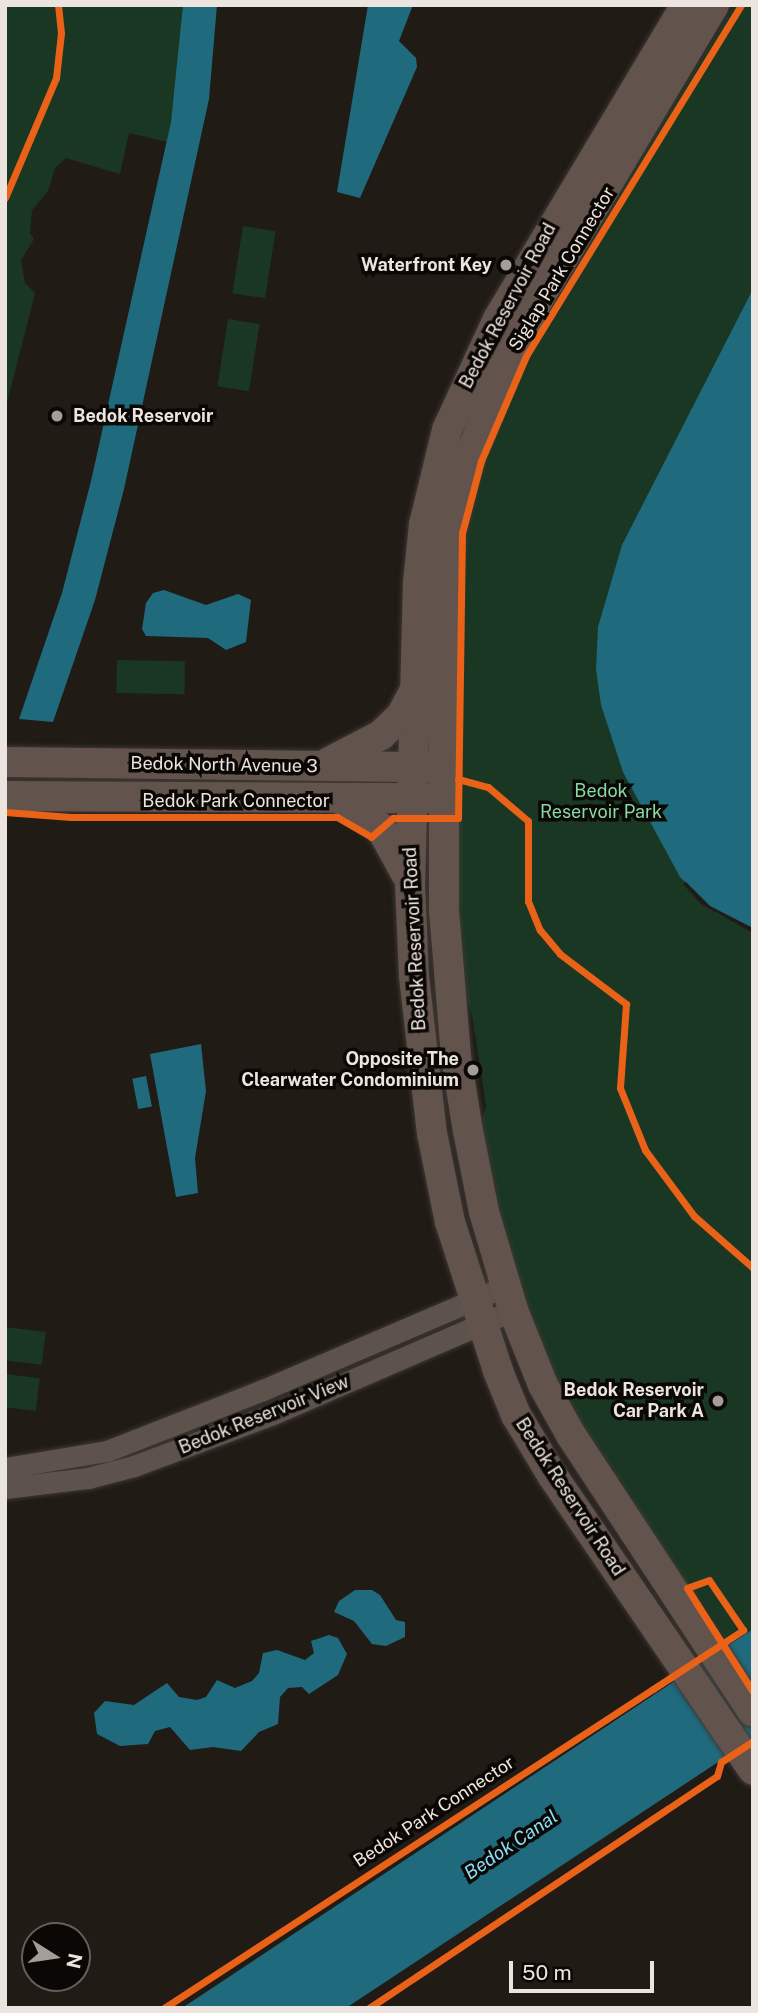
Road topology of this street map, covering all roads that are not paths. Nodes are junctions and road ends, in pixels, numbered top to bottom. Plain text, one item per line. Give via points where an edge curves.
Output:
1 (686, 5) edge
2 (714, 5) edge
3 (608, 178) junction
4 (575, 184) junction
5 (413, 693) junction
6 (5, 762) edge
7 (411, 766) junction
8 (319, 767) junction
9 (443, 767) junction
10 (5, 796) edge
11 (339, 798) junction
12 (411, 798) junction
13 (443, 798) junction
14 (410, 884) junction
15 (510, 1298) junction
16 (477, 1311) junction
17 (5, 1468) edge
18 (5, 1488) edge
19 (753, 1713) edge
20 (753, 1770) edge

1 - 4 main road, Bedok Reservoir Road
2 - 3 main road, Bedok Reservoir Road
3 - 4 main road via 597,174
3 - 9 main road, Bedok Reservoir Road via 509,355 466,470 451,531 444,599
4 - 5 main road, Bedok Reservoir Road via 483,346 447,430 424,524
5 - 7 main road, Bedok Reservoir Road
5 - 8 main road via 401,716 381,735
6 - 8 main road, Bedok North Avenue 3
7 - 8 main road, Bedok North Avenue 3
7 - 9 main road, Bedok North Avenue 3
7 - 12 main road, Bedok Reservoir Road
9 - 13 main road, Bedok Reservoir Road
10 - 11 main road, Bedok North Avenue 3
11 - 12 main road, Bedok North Avenue 3
11 - 14 main road via 381,828 397,850
12 - 13 main road, Bedok North Avenue 3
12 - 14 main road, Bedok Reservoir Road
13 - 15 main road, Bedok Reservoir Road via 443,910 456,1057 484,1212
14 - 16 main road, Bedok Reservoir Road via 414,976 432,1133 450,1222
15 - 16 street, Bedok Reservoir View
15 - 19 main road, Bedok Reservoir Road via 543,1385 571,1435
16 - 17 street, Bedok Reservoir View via 107,1451
16 - 18 street, Bedok Reservoir View via 273,1413 134,1466 88,1478
16 - 20 main road, Bedok Reservoir Road via 516,1415

